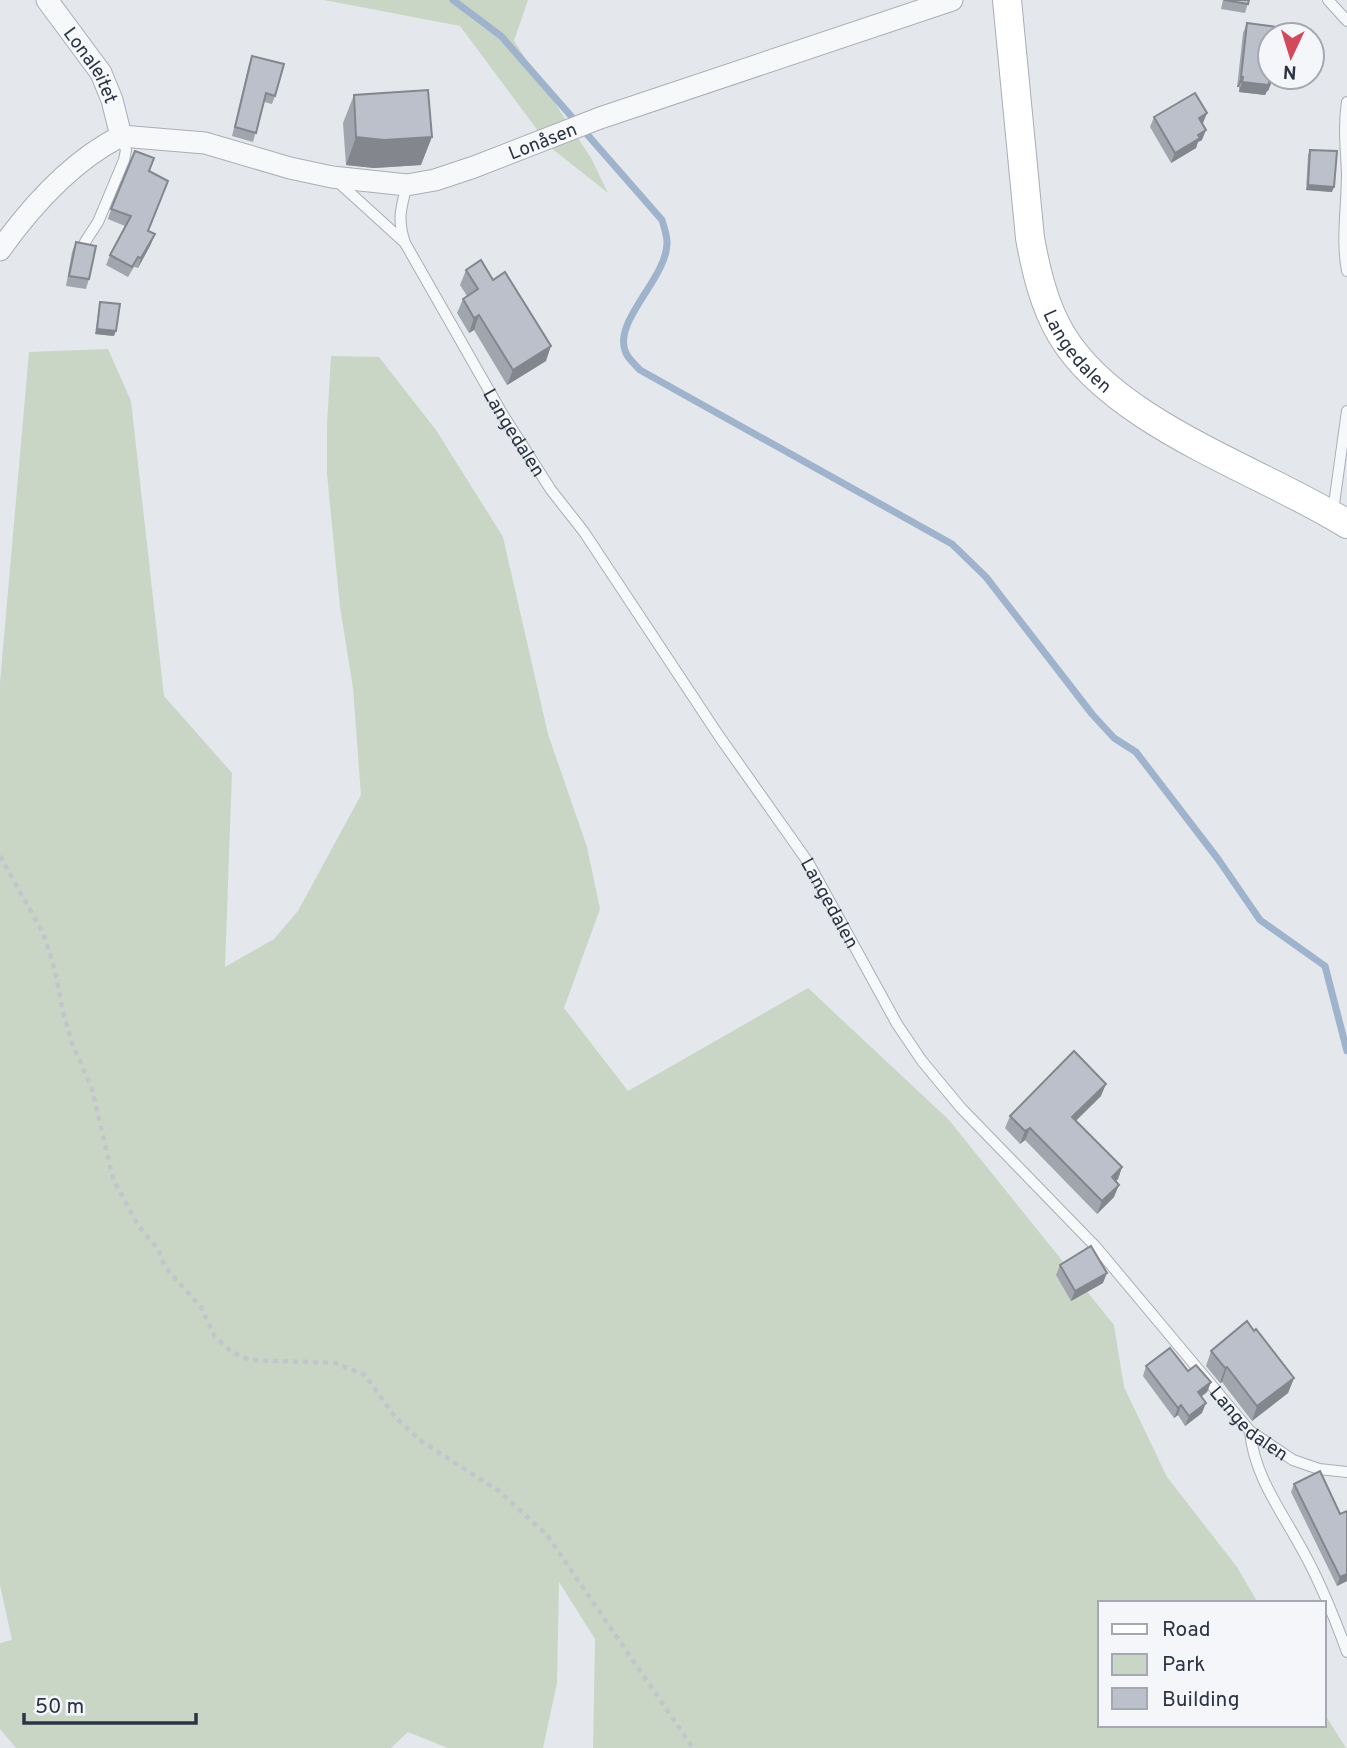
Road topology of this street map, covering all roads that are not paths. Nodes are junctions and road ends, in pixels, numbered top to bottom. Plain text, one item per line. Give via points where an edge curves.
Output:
1 (47, 0) edge
2 (952, 0) edge
3 (1007, 0) edge
4 (1328, 0) edge
5 (1347, 22) edge
6 (1347, 102) edge
7 (121, 136) junction
8 (332, 177) junction
9 (407, 185) junction
10 (85, 242) edge
11 (405, 243) junction
12 (0, 250) edge
13 (1347, 271) edge
14 (1347, 411) edge
15 (1339, 510) edge
16 (1250, 1431) junction
17 (1347, 1472) edge
18 (1325, 1601) edge
19 (1326, 1602) edge
20 (1347, 1652) edge

1 - 7 street, Lonaleitet via 101,73
2 - 9 street, Lonåsen via 551,135 474,167
3 - 15 main road, Langedalen via 1030,238 1036,271 1061,334 1102,382 1136,408 1178,434
4 - 5 lane
6 - 13 lane
7 - 8 street, Lonåsen via 205,143
7 - 10 lane via 124,160
7 - 12 street via 45,194
8 - 9 street, Lonåsen
8 - 11 lane, Langedalen
9 - 11 lane, Langedalen via 400,211
11 - 16 lane, Langedalen via 551,490 808,862 922,1061 961,1108 1096,1247
14 - 15 lane
16 - 17 lane, Langedalen via 1293,1460
16 - 18 lane via 1254,1460
19 - 20 lane

